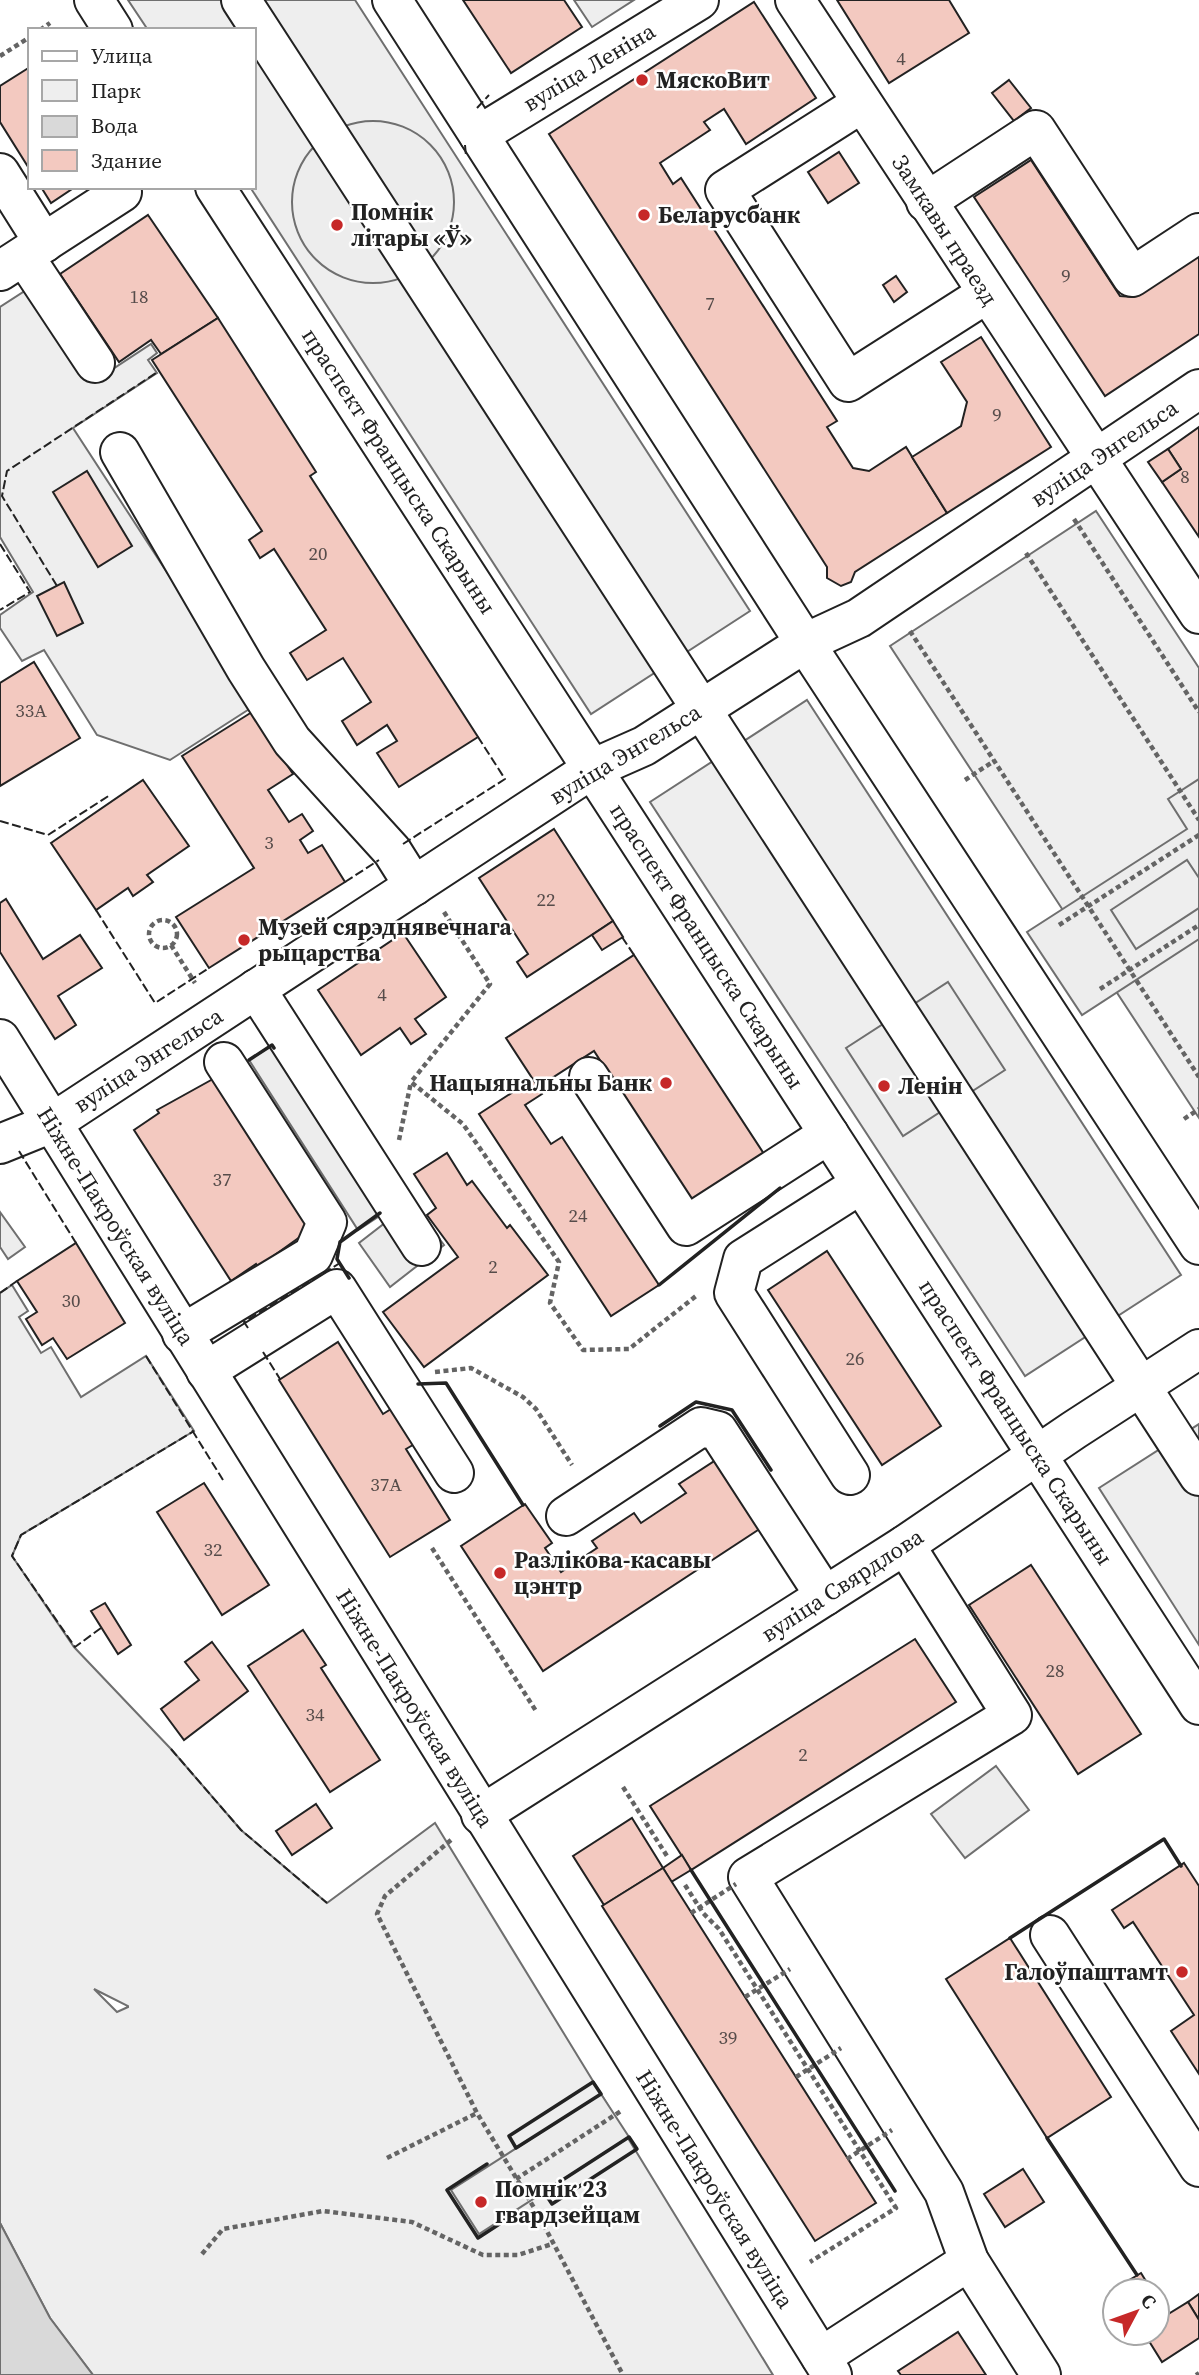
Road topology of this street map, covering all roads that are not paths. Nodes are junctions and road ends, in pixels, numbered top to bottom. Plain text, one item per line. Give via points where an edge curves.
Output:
1 (94, 0) edge
2 (241, 0) edge
3 (392, 0) edge
4 (699, 0) edge
5 (794, 0) edge
6 (112, 28) edge
7 (862, 103) junction
8 (479, 135) junction
9 (0, 173) edge
10 (216, 189) edge
11 (122, 192) dead end
12 (926, 202) junction
13 (1199, 233) edge
14 (23, 257) edge
15 (986, 294) junction
16 (95, 363) dead end
17 (1199, 389) edge
18 (120, 452) dead end
19 (1095, 459) junction
20 (1199, 614) edge
21 (806, 643) junction
22 (702, 708) junction
23 (592, 769) junction
24 (419, 883) junction
25 (256, 989) junction
26 (0, 1039) edge
27 (224, 1062) dead end
28 (589, 1077) dead end
29 (52, 1123) junction
30 (829, 1134) junction
31 (0, 1144) edge
32 (861, 1184) junction
33 (1199, 1245) edge
34 (421, 1246) dead end
35 (183, 1334) junction
36 (1199, 1349) edge
37 (206, 1371) junction
38 (1141, 1387) junction
39 (1038, 1457) junction
40 (454, 1473) dead end
41 (850, 1475) dead end
42 (1199, 1476) edge
43 (579, 1507) road end
44 (905, 1545) junction
45 (825, 1596) junction
46 (1199, 1705) edge
47 (481, 1815) junction
48 (1050, 1935) dead end
49 (1199, 2168) edge
50 (969, 2261) junction
51 (826, 2366) edge
52 (1041, 2375) edge

1 - 6 street
2 - 22 street
3 - 8 street
4 - 8 street, вуліца Леніна
5 - 7 street, Замкавы праезд
7 - 12 street, Замкавы праезд
7 - 15 street via 725,190 848,382
8 - 21 street
9 - 14 street
10 - 23 street, праспект Францыска Скарыны
11 - 14 street
12 - 13 street via 1036,130 1132,277
12 - 15 street, Замкавы праезд
14 - 16 street
15 - 19 street, Замкавы праезд
17 - 19 street, вуліца Энгельса
18 - 24 street via 292,741
19 - 20 street, Замкавы праезд
19 - 21 street, вуліца Энгельса via 859,618
21 - 22 street, вуліца Энгельса
21 - 33 street
22 - 23 street, вуліца Энгельса via 644,746
22 - 38 street
23 - 24 street, вуліца Энгельса
23 - 30 street, праспект Францыска Скарыны
24 - 25 street, вуліца Энгельса
25 - 29 street, вуліца Энгельса
25 - 34 street
26 - 29 street, Ніжне-Пакроўская вуліца
27 - 35 street via 327,1222 313,1255
28 - 30 street via 685,1226
29 - 31 street, вуліца Энгельса
29 - 35 street, Ніжне-Пакроўская вуліца
30 - 32 street, праспект Францыска Скарыны
32 - 39 street, праспект Францыска Скарыны
32 - 41 street via 743,1259 734,1293
35 - 37 street, Ніжне-Пакроўская вуліца
36 - 38 street, вуліца Свярдлова
37 - 40 street via 337,1289
37 - 47 street, Ніжне-Пакроўская вуліца
38 - 39 street, вуліца Свярдлова
38 - 42 street
39 - 44 street, вуліца Свярдлова
39 - 46 street, праспект Францыска Скарыны
43 - 45 street via 701,1427 718,1431
44 - 45 street, вуліца Свярдлова
44 - 50 street via 1012,1715 748,1878 944,2192
45 - 47 street, вуліца Свярдлова
47 - 51 street, Ніжне-Пакроўская вуліца
48 - 49 street
50 - 51 street
50 - 52 street

